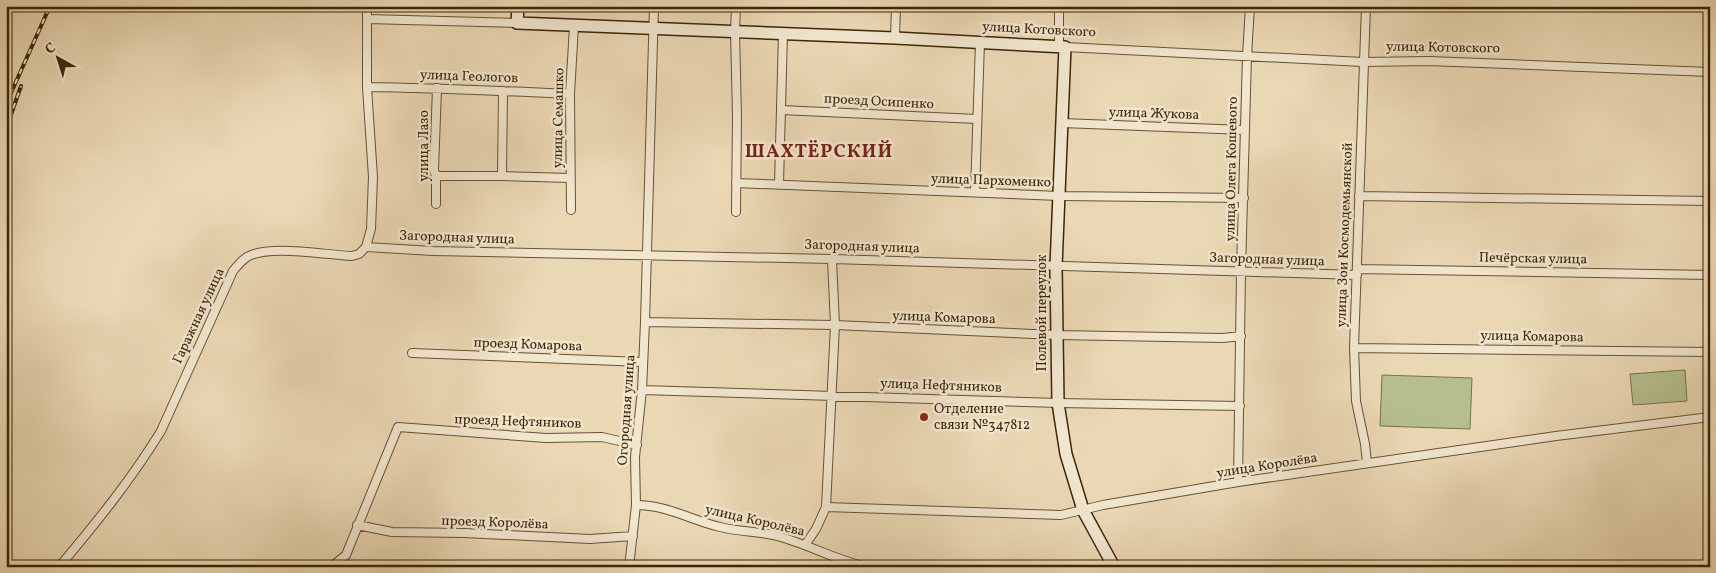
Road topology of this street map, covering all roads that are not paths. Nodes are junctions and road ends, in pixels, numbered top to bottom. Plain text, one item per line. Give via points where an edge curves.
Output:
1 (367, 6) edge
2 (518, 6) edge
3 (654, 6) edge
4 (736, 6) edge
5 (896, 6) edge
6 (1059, 6) edge
7 (1250, 6) edge
8 (1366, 6) edge
9 (367, 19) junction
10 (517, 23) junction
11 (574, 26) junction
12 (653, 30) junction
13 (735, 31) junction
14 (783, 33) junction
15 (895, 38) junction
16 (980, 42) junction
17 (1062, 47) junction
18 (1247, 56) junction
19 (1363, 62) junction
20 (1710, 72) edge
21 (367, 87) junction
22 (437, 88) junction
23 (503, 92) junction
24 (570, 94) junction
25 (781, 110) junction
26 (977, 119) junction
27 (1062, 123) junction
28 (1245, 130) junction
29 (436, 176) junction
30 (502, 176) junction
31 (570, 178) junction
32 (736, 183) junction
33 (779, 184) junction
34 (975, 192) junction
35 (1059, 196) junction
36 (1359, 196) junction
37 (1244, 198) junction
38 (1710, 200) edge
39 (436, 204) dead end
40 (571, 210) dead end
41 (736, 212) dead end
42 (366, 247) junction
43 (646, 255) junction
44 (832, 258) junction
45 (1056, 267) junction
46 (1241, 271) junction
47 (1357, 272) junction
48 (1710, 275) edge
49 (645, 322) junction
50 (835, 326) junction
51 (1057, 335) junction
52 (1241, 336) junction
53 (1354, 348) junction
54 (1710, 352) edge
55 (412, 353) dead end
56 (643, 362) junction
57 (642, 390) junction
58 (831, 395) junction
59 (1058, 403) junction
60 (1240, 406) junction
61 (1710, 406) edge
62 (1709, 417) edge
63 (637, 444) junction
64 (1366, 463) junction
65 (1238, 482) junction
66 (636, 506) junction
67 (826, 507) junction
68 (1083, 510) junction
69 (357, 525) junction
70 (632, 536) junction
71 (805, 545) junction
72 (59, 567) edge
73 (331, 567) edge
74 (629, 567) edge
75 (868, 567) edge
76 (1114, 567) edge

1 - 9 street
2 - 10 street
3 - 12 street
4 - 13 street
5 - 15 street
6 - 17 street, Полевой переулок
7 - 18 street, улица Олега Кошевого
8 - 19 street, улица Зои Космодемьянской
9 - 10 street, улица Котовского
9 - 21 street
10 - 11 street, улица Котовского
11 - 12 street, улица Котовского
11 - 24 street, улица Семашко
12 - 13 street, улица Котовского
12 - 43 street, Огородная улица
13 - 14 street, улица Котовского
13 - 32 street
14 - 15 street, улица Котовского
14 - 25 street
15 - 16 street, улица Котовского
16 - 17 street, улица Котовского
16 - 26 street
17 - 18 street, улица Котовского
17 - 27 street, Полевой переулок
18 - 19 street, улица Котовского
18 - 28 street, улица Олега Кошевого
19 - 20 street, улица Котовского via 1429,61
19 - 36 street, улица Зои Космодемьянской
21 - 22 street, улица Геологов
21 - 42 street via 373,177 371,229
22 - 23 street, улица Геологов
22 - 29 street, улица Лазо
23 - 24 street, улица Геологов
23 - 30 street
24 - 31 street, улица Семашко
25 - 26 street, проезд Осипенко
25 - 33 street
26 - 34 street
27 - 28 street, улица Жукова
27 - 35 street, Полевой переулок
28 - 37 street, улица Олега Кошевого
29 - 30 street
29 - 39 street, улица Лазо
30 - 31 street
31 - 40 street, улица Семашко
32 - 33 street, улица Пархоменко
32 - 41 street
33 - 34 street, улица Пархоменко
34 - 35 street, улица Пархоменко
35 - 37 street, улица Пархоменко
35 - 45 street, Полевой переулок
36 - 38 street
36 - 47 street, улица Зои Космодемьянской
37 - 46 street, улица Олега Кошевого
42 - 43 street, Загородная улица
42 - 72 street, Гаражная улица via 352,256 265,252 240,263 233,271 161,431 134,474
43 - 44 street, Загородная улица
43 - 49 street, Огородная улица
44 - 45 street, Загородная улица
44 - 50 street
45 - 46 street, Загородная улица
45 - 51 street, Полевой переулок
46 - 47 street, Загородная улица
46 - 52 street, улица Олега Кошевого
47 - 48 street, Печёрская улица
47 - 53 street, улица Зои Космодемьянской
49 - 50 street, улица Комарова
49 - 56 street, Огородная улица
50 - 51 street, улица Комарова
50 - 58 street
51 - 52 street, улица Комарова
51 - 59 street, Полевой переулок
52 - 60 street, улица Олега Кошевого
53 - 54 street, улица Комарова
53 - 64 street, улица Зои Космодемьянской via 1356,401
55 - 56 street, проезд Комарова
56 - 57 street, Огородная улица
57 - 58 street, улица Нефтяников
57 - 63 street, Огородная улица
58 - 59 street, улица Нефтяников
58 - 67 street
59 - 60 street, улица Нефтяников
59 - 68 street, Полевой переулок via 1066,454
60 - 65 street, улица Олега Кошевого
61 - 62 street
62 - 64 street, улица Королёва
63 - 66 street, Огородная улица
63 - 69 street, проезд Нефтяников via 602,437 546,438 398,427
64 - 65 street, улица Королёва
65 - 68 street, улица Королёва
66 - 70 street, Огородная улица
66 - 71 street, улица Королёва via 661,507 720,527 775,536
67 - 68 street, улица Королёва via 1053,515
67 - 71 street
68 - 76 street, Полевой переулок
69 - 70 street, проезд Королёва via 392,532 590,539
69 - 73 street via 346,555
70 - 74 street, Огородная улица
71 - 75 street, улица Королёва

